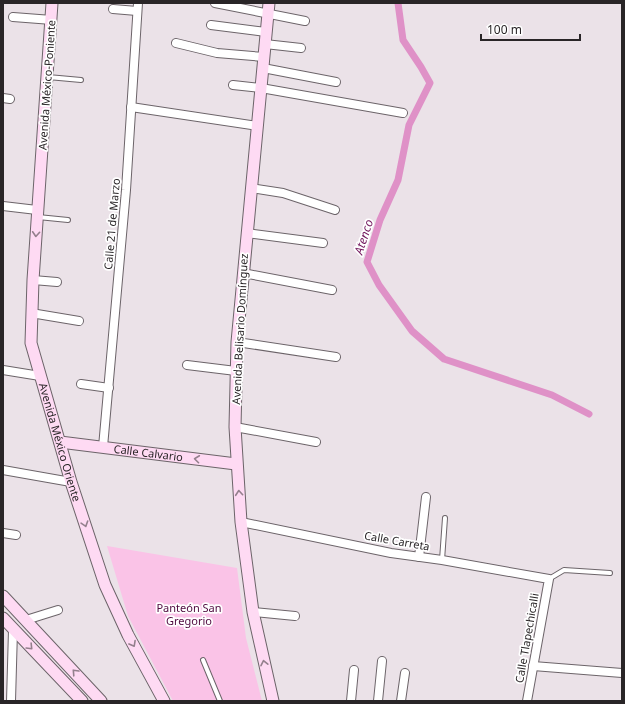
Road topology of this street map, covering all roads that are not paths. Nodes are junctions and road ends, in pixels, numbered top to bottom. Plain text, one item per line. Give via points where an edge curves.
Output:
1 (52, 3) edge
2 (215, 3) edge
3 (138, 7) edge
4 (113, 8) dead end
5 (269, 9) edge
6 (13, 17) dead end
7 (52, 20) junction
8 (305, 21) dead end
9 (211, 25) dead end
10 (266, 38) junction
11 (176, 44) dead end
12 (300, 48) dead end
13 (263, 62) junction
14 (48, 77) junction
15 (81, 80) dead end
16 (336, 82) dead end
17 (233, 86) dead end
18 (261, 88) junction
19 (132, 107) junction
20 (403, 113) dead end
21 (258, 126) junction
22 (41, 167) joint
23 (251, 188) junction
24 (3, 206) edge
25 (335, 210) dead end
26 (37, 214) junction
27 (68, 220) dead end
28 (246, 233) junction
29 (323, 243) dead end
30 (243, 273) junction
31 (33, 280) junction
32 (57, 282) dead end
33 (332, 290) dead end
34 (30, 313) junction
35 (79, 321) dead end
36 (237, 342) junction
37 (336, 357) dead end
38 (188, 365) dead end
39 (3, 370) edge
40 (236, 370) junction
41 (40, 376) junction
42 (82, 384) dead end
43 (109, 388) junction
44 (235, 427) junction
45 (60, 442) junction
46 (316, 442) dead end
47 (103, 447) junction
48 (236, 464) junction
49 (3, 470) edge
50 (71, 482) junction
51 (426, 497) dead end
52 (445, 518) dead end
53 (241, 522) junction
54 (3, 533) edge
55 (16, 535) dead end
56 (419, 557) junction
57 (442, 560) junction
58 (610, 573) dead end
59 (549, 579) junction
60 (3, 596) edge
61 (58, 610) dead end
62 (253, 612) junction
63 (295, 616) dead end
64 (3, 618) edge
65 (26, 620) junction
66 (14, 630) junction
67 (203, 660) dead end
68 (382, 661) dead end
69 (533, 666) junction
70 (354, 670) dead end
71 (405, 673) dead end
72 (622, 673) edge
73 (11, 701) edge
74 (82, 701) edge
75 (101, 701) edge
76 (164, 701) edge
77 (220, 701) edge
78 (273, 701) edge
79 (351, 701) edge
80 (378, 701) edge
81 (401, 701) edge
82 (527, 701) edge

1 - 7 main road, Avenida México-Poniente
2 - 5 street
3 - 4 street
3 - 19 street, Calle 21 de Marzo
5 - 8 street
5 - 10 main road, Avenida Belisario Domínguez
6 - 7 street
7 - 14 main road, Avenida México-Poniente
9 - 10 street
10 - 12 street
10 - 13 main road, Avenida Belisario Domínguez
11 - 13 street
13 - 16 street
13 - 18 main road, Avenida Belisario Domínguez
14 - 15 lane
14 - 22 main road, Avenida México-Poniente
17 - 18 street
18 - 20 street
18 - 21 main road, Avenida Belisario Domínguez
19 - 21 street
19 - 43 street, Calle 21 de Marzo
21 - 23 main road, Avenida Belisario Domínguez
22 - 26 main road, Avenida México Oriente
23 - 25 street via 283,193
23 - 28 main road, Avenida Belisario Domínguez
24 - 26 street
26 - 27 lane
26 -> 31 main road, Avenida México Oriente
28 - 29 street
28 - 30 main road, Avenida Belisario Domínguez
30 - 33 street
30 - 36 main road, Avenida Belisario Domínguez
31 - 32 street
31 - 34 main road, Avenida México Oriente
34 - 35 street
34 - 41 main road, Avenida México Oriente via 31,343
36 - 37 street
36 - 40 main road, Avenida Belisario Domínguez
38 - 40 street
39 - 41 street
40 - 44 main road, Avenida Belisario Domínguez
41 - 45 main road, Avenida México Oriente
42 - 43 street
43 - 47 street, Calle 21 de Marzo
44 - 46 street
44 - 48 main road, Avenida Belisario Domínguez
45 - 47 main road, Calle Calvario
45 - 50 main road, Avenida México Oriente
48 -> 47 main road, Calle Calvario
53 -> 48 main road, Avenida Belisario Domínguez
49 - 50 street
50 -> 76 main road, Avenida México Oriente via 116,611
51 - 56 street
52 - 57 lane
53 - 56 street, Calle Carreta
53 - 62 main road, Avenida Belisario Domínguez
54 - 55 street
56 - 57 street, Calle Carreta
57 - 59 street, Calle Carreta
58 - 59 lane via 564,570
59 - 69 street, Calle Tlapechicalli
60 - 65 main road
61 - 65 street
62 - 63 street
78 -> 62 main road, Avenida Belisario Domínguez
64 - 66 main road
75 -> 65 main road
66 - 73 street
66 -> 74 main road
67 - 77 lane
68 - 80 street
69 - 72 street
69 - 82 street, Calle Tlapechicalli
70 - 79 street
71 - 81 street

